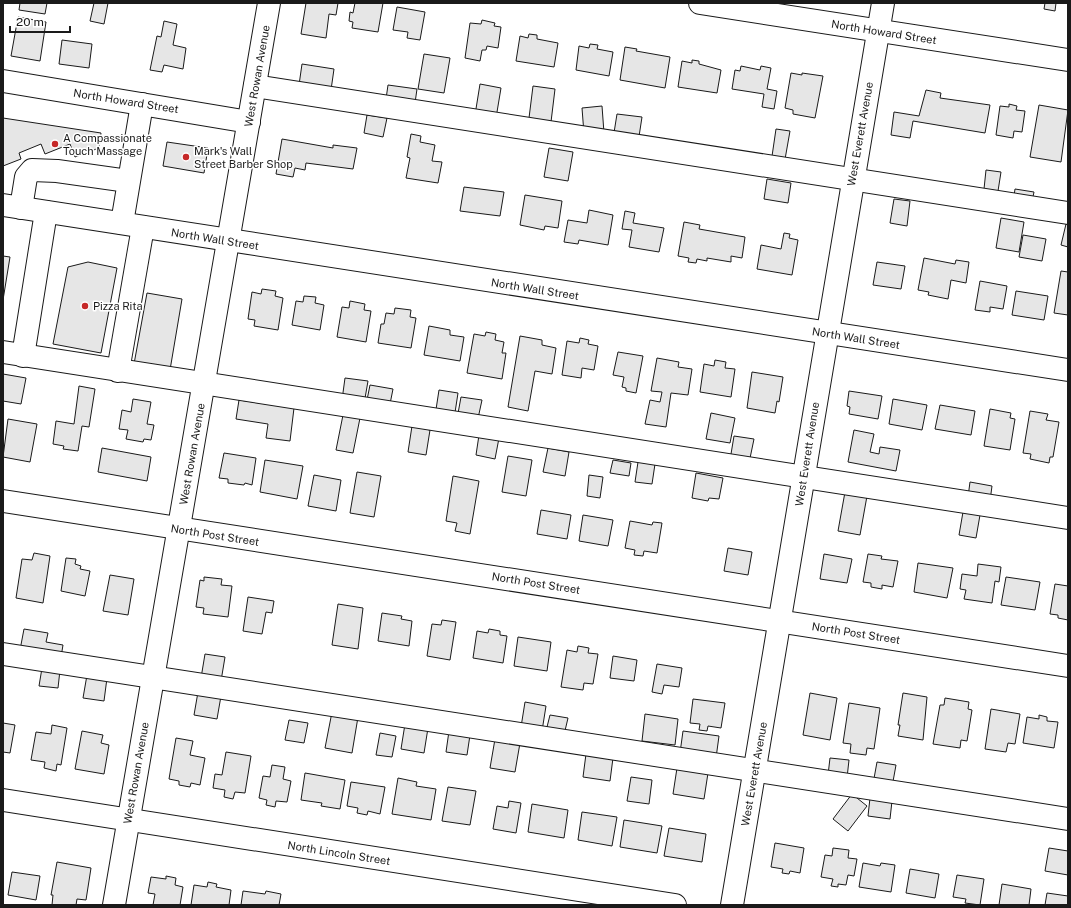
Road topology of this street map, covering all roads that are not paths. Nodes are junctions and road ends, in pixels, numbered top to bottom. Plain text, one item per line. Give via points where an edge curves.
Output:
1 (269, 3) edge
2 (700, 3) edge
3 (883, 3) edge
4 (878, 31) junction
5 (1068, 60) edge
6 (3, 81) edge
7 (255, 86) junction
8 (142, 104) junction
9 (249, 122) junction
10 (853, 178) junction
11 (128, 182) junction
12 (12, 206) edge
13 (46, 212) junction
14 (1068, 213) edge
15 (122, 223) junction
16 (143, 227) junction
17 (228, 241) junction
18 (826, 333) junction
19 (13, 354) edge
20 (1068, 370) edge
21 (118, 371) junction
22 (204, 385) junction
23 (803, 477) junction
24 (3, 501) edge
25 (1068, 518) edge
26 (178, 529) junction
27 (780, 621) junction
28 (3, 654) edge
29 (1068, 666) edge
30 (153, 677) junction
31 (754, 771) junction
32 (3, 800) edge
33 (1068, 819) edge
34 (128, 820) junction
35 (114, 905) edge
36 (675, 905) edge
37 (732, 905) edge

1 - 7 street, West Rowan Avenue
2 - 4 street, North Howard Street
3 - 4 street, West Everett Avenue
4 - 5 street, North Howard Street
4 - 10 street, West Everett Avenue
6 - 8 street, North Howard Street
7 - 9 street, West Rowan Avenue
7 - 10 street
8 - 9 street, North Howard Street
8 - 11 street
9 - 17 street, West Rowan Avenue
10 - 14 street
10 - 18 street, West Everett Avenue
11 - 12 street via 57,171 32,170
11 - 15 street
12 - 13 street, North Wall Street
13 - 15 street, North Wall Street
13 - 19 street
15 - 16 street, North Wall Street
16 - 17 street, North Wall Street
16 - 21 street
17 - 18 street, North Wall Street
17 - 22 street, West Rowan Avenue
18 - 20 street, North Wall Street
18 - 23 street, West Everett Avenue
19 - 21 street
21 - 22 street
22 - 23 street
22 - 26 street, West Rowan Avenue
23 - 25 street
23 - 27 street, West Everett Avenue
24 - 26 street, North Post Street
26 - 27 street, North Post Street
26 - 30 street, West Rowan Avenue
27 - 29 street, North Post Street
27 - 31 street, West Everett Avenue
28 - 30 street
30 - 31 street
30 - 34 street, West Rowan Avenue
31 - 33 street
31 - 37 street, West Everett Avenue
32 - 34 street, North Lincoln Street
34 - 35 street, West Rowan Avenue
34 - 36 street, North Lincoln Street

